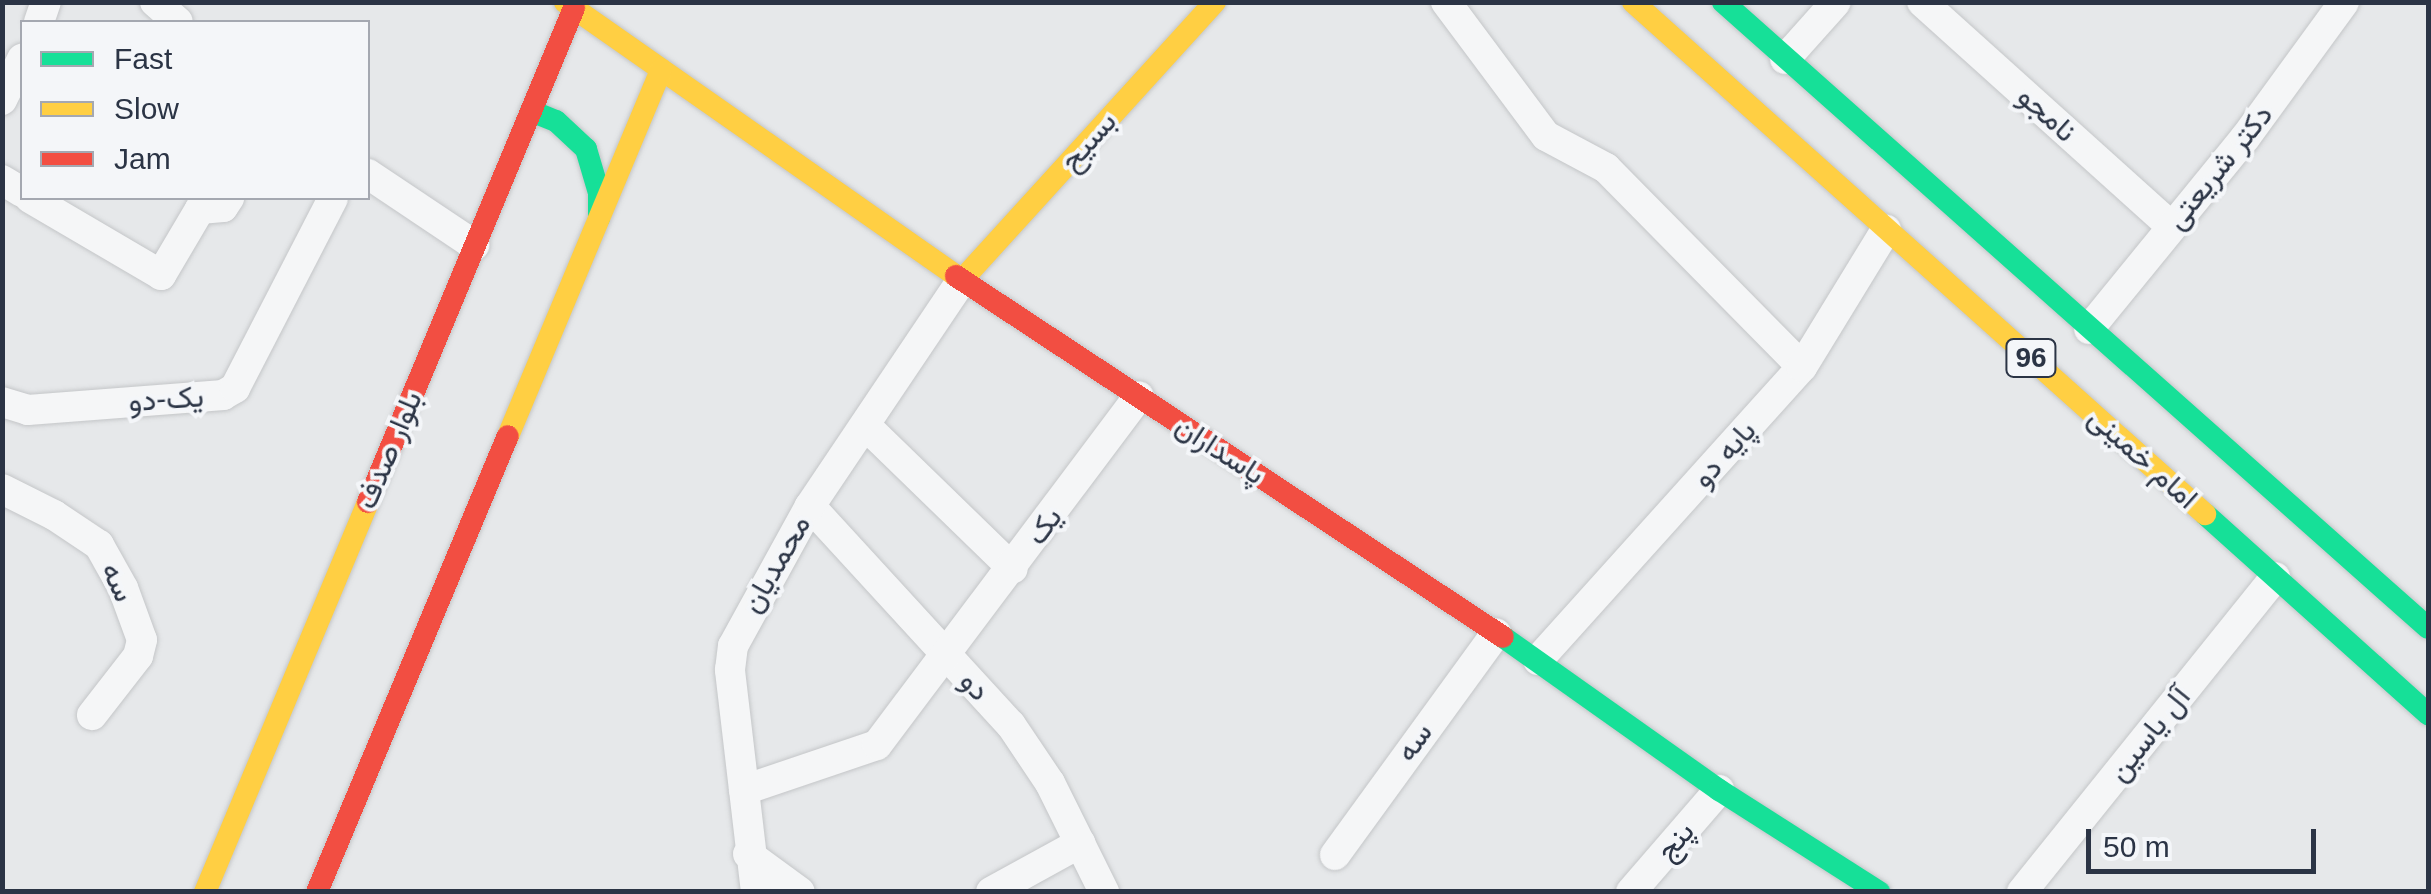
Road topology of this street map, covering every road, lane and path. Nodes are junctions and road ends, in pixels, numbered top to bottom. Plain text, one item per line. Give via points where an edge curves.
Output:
1 (155, 2) edge
2 (1215, 2) edge
3 (1446, 2) edge
4 (1634, 2) edge
5 (1723, 2) edge
6 (1836, 2) edge
7 (1922, 2) edge
8 (2344, 2) edge
9 (570, 6) edge
10 (176, 20) edge
11 (1785, 59) junction
12 (20, 63) edge
13 (661, 70) junction
14 (2, 100) edge
15 (531, 110) junction
16 (370, 175) edge
17 (33, 200) edge
18 (228, 200) edge
19 (332, 200) edge
20 (599, 219) junction
21 (2172, 226) junction
22 (1886, 230) junction
23 (474, 244) junction
24 (962, 280) junction
25 (2089, 329) junction
26 (1802, 366) junction
27 (1139, 396) junction
28 (2, 402) edge
29 (864, 425) junction
30 (2, 490) edge
31 (810, 506) junction
32 (1013, 569) junction
33 (2275, 577) junction
34 (2428, 628) edge
35 (1496, 633) junction
36 (945, 653) junction
37 (1538, 660) junction
38 (2428, 714) edge
39 (92, 715) dead end
40 (744, 790) junction
41 (1720, 790) junction
42 (1080, 842) junction
43 (748, 854) junction
44 (1335, 854) dead end
45 (1639, 889) edge
46 (205, 892) edge
47 (317, 892) edge
48 (756, 892) edge
49 (800, 892) edge
50 (991, 892) edge
51 (1104, 892) edge
52 (1878, 892) edge
53 (2022, 892) edge

1 - 10 street
2 - 24 main road, بسیح
3 - 26 street via 1546,136 1606,168
4 - 22 main road, امام خمینی / 96
5 - 11 main road, امام خمینی / 96
6 - 11 street
7 - 21 street, نامجو
8 - 21 street, دکتر شریعتی
9 - 13 main road, پاسداران
9 - 15 main road, بلوار صدف
11 - 25 main road, امام خمینی / 96
12 - 14 street
13 - 20 main road
13 - 24 main road, پاسداران
15 - 20 main road via 556,121 586,149
15 - 23 main road, بلوار صدف
16 - 23 street
17 - 18 street via 161,275 200,209 223,207
19 - 28 street, یک-دو via 235,388 223,395 28,410
20 - 47 main road
21 - 25 street, دکتر شریعتی
22 - 26 street, پایه دو
22 - 33 main road, امام خمینی / 96
23 - 46 main road, بلوار صدف
24 - 27 main road, پاسداران
24 - 29 street, محمدیان
25 - 34 main road, امام خمینی / 96
26 - 37 street, پایه دو
27 - 32 street, یک
27 - 35 main road, پاسداران
29 - 31 street, محمدیان
29 - 32 street
30 - 39 street, سه via 99,545 123,588 142,640 138,656
31 - 36 street, دو
31 - 40 street, محمدیان via 732,646
32 - 36 street, یک
33 - 38 main road, امام خمینی / 96
33 - 53 street, آل یاسین
35 - 37 main road, پاسداران
35 - 44 street, سه
36 - 40 street, یک via 877,745
36 - 42 street, دو via 1010,726
37 - 41 main road, پاسداران
40 - 43 street, محمدیان
41 - 45 street, پنج
41 - 52 main road, پاسداران
42 - 50 street
42 - 51 street, دو
43 - 48 street, محمدیان
43 - 49 street

